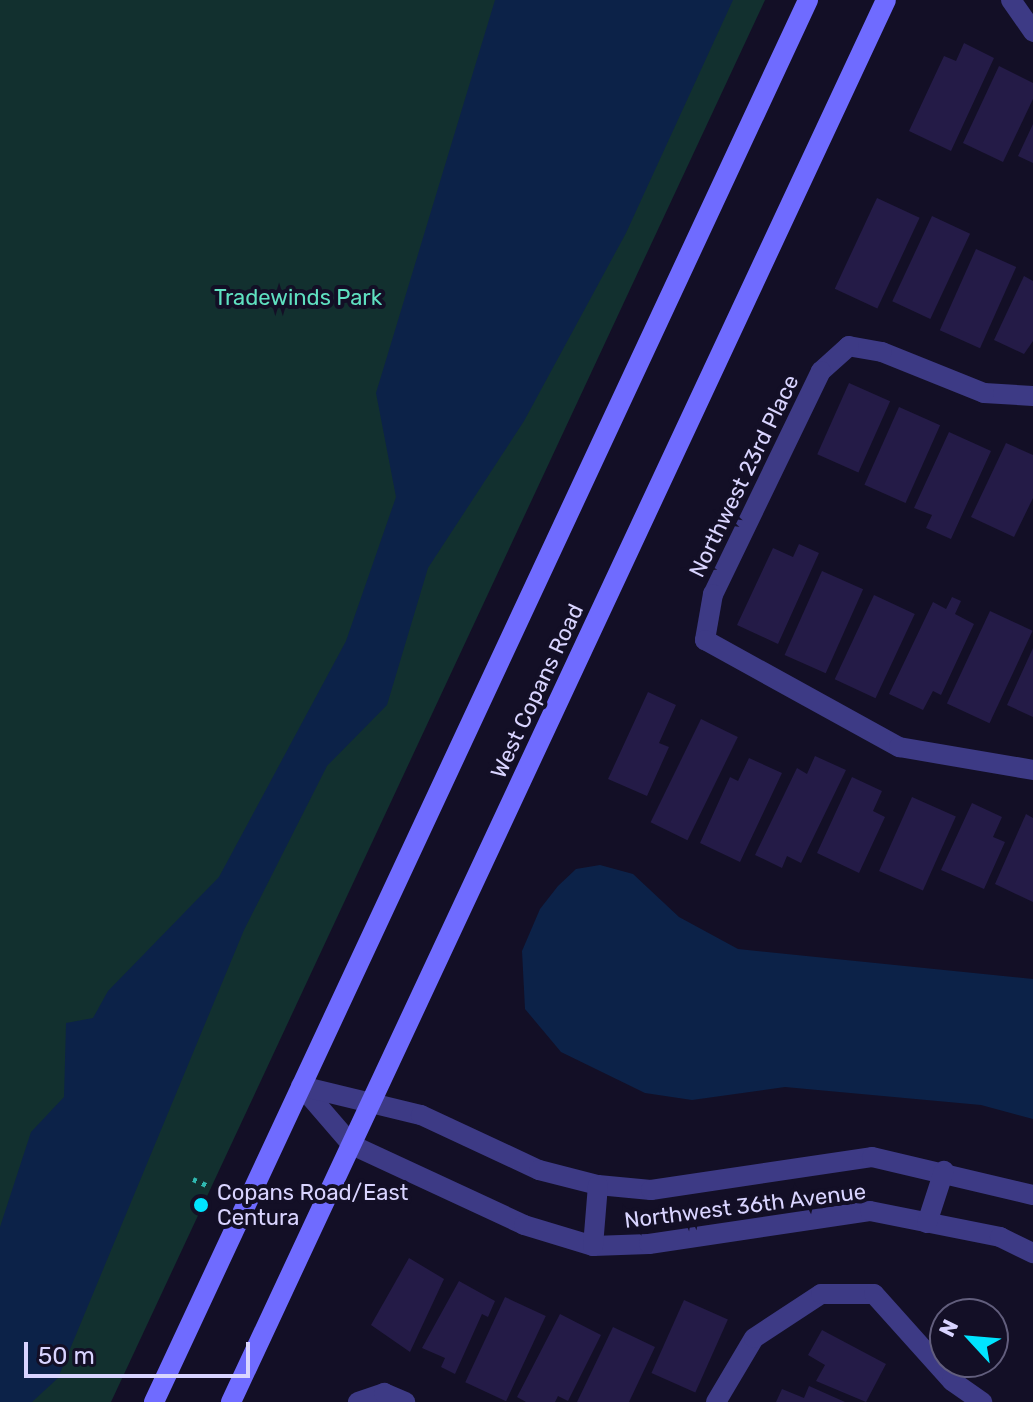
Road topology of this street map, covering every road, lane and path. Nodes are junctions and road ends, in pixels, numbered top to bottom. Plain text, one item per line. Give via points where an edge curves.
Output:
1 (808, 0) edge
2 (886, 0) edge
3 (1011, 0) edge
4 (1033, 32) edge
5 (1033, 396) edge
6 (1033, 770) edge
7 (301, 1086) junction
8 (372, 1100) junction
9 (352, 1145) junction
10 (944, 1171) junction
11 (193, 1179) dead end
12 (598, 1185) junction
13 (209, 1186) dead end
14 (1033, 1195) edge
15 (927, 1223) junction
16 (593, 1246) junction
17 (1033, 1253) edge
18 (154, 1402) edge
19 (231, 1402) edge
20 (358, 1402) edge
21 (405, 1402) edge
22 (716, 1402) edge
23 (982, 1402) edge

1 - 7 main road
2 - 8 main road, West Copans Road
3 - 4 street
5 - 6 street, Northwest 23rd Place via 984,393 882,352 849,346 821,371 713,594 705,640 899,747
7 - 8 street, Northwest 36th Avenue
7 - 9 street, Northwest 36th Avenue
7 - 18 main road
8 - 9 main road, West Copans Road
8 - 12 street, Northwest 36th Avenue via 539,1170
9 - 16 street, Northwest 36th Avenue via 524,1225
9 - 19 main road, West Copans Road
10 - 12 street, Northwest 36th Avenue via 872,1157 651,1190
10 - 14 street, Northwest 36th Avenue
10 - 15 street
11 - 13 path
12 - 16 street
15 - 16 street, Northwest 36th Avenue via 870,1211 649,1244
15 - 17 street, Northwest 36th Avenue via 1000,1237
20 - 21 street via 384,1393
22 - 23 street via 754,1338 821,1294 874,1294 952,1381

